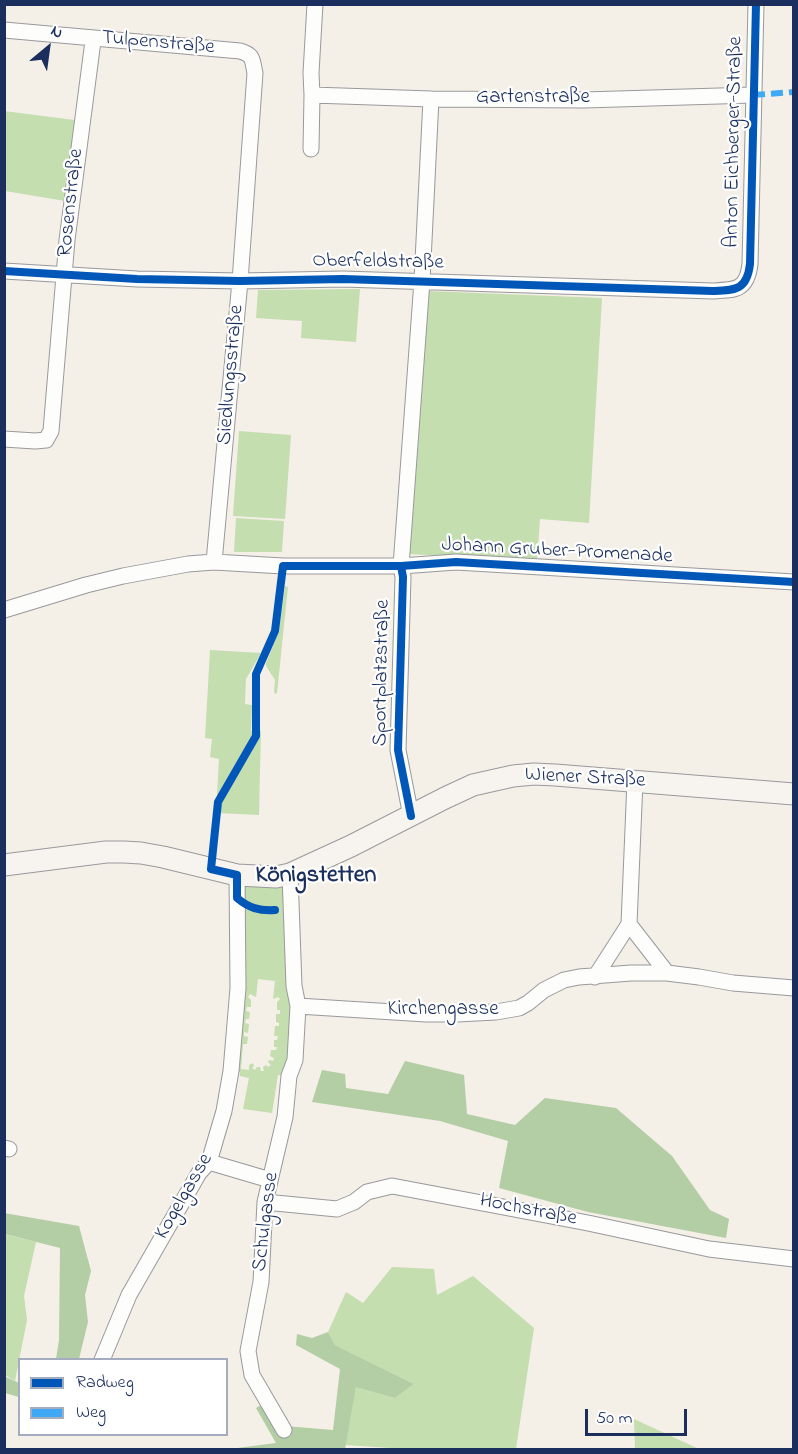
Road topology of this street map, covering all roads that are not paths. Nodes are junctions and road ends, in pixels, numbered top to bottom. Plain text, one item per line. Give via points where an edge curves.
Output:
1 (315, 4) edge
2 (756, 4) edge
3 (4, 30) edge
4 (91, 38) junction
5 (240, 51) joint
6 (312, 95) junction
7 (753, 96) junction
8 (431, 99) junction
9 (311, 148) dead end
10 (4, 271) edge
11 (64, 276) junction
12 (747, 280) joint
13 (240, 281) junction
14 (422, 281) junction
15 (4, 439) edge
16 (214, 562) junction
17 (401, 566) junction
18 (794, 582) edge
19 (4, 610) edge
20 (635, 781) junction
21 (794, 794) edge
22 (411, 816) junction
23 (4, 864) edge
24 (290, 874) junction
25 (237, 875) junction
26 (629, 924) junction
27 (667, 973) junction
28 (595, 977) junction
29 (794, 988) edge
30 (298, 1006) junction
31 (209, 1162) junction
32 (270, 1180) junction
33 (266, 1202) junction
34 (794, 1259) edge
35 (102, 1358) edge
36 (284, 1430) dead end

1 - 6 street
2 - 7 street, Anton Eichberger-Straße
3 - 4 street, Tulpenstraße
4 - 5 street, Tulpenstraße
4 - 11 street, Rosenstraße
5 - 13 street, Siedlungsstraße via 252,58 255,73
6 - 8 street, Gartenstraße
6 - 9 street
7 - 8 street, Gartenstraße
7 - 12 street, Anton Eichberger-Straße
8 - 14 street, Sportplatzstraße
10 - 11 street, Oberfeldstraße
11 - 13 street, Oberfeldstraße
11 - 15 street, Rosenstraße via 51,431 46,440
12 - 14 street, Oberfeldstraße via 738,287 713,291
13 - 14 street, Oberfeldstraße
13 - 16 street, Siedlungsstraße
14 - 17 street, Sportplatzstraße
16 - 17 street, Johann Gruber-Promenade
16 - 19 street, Johann Gruber-Promenade via 123,576
17 - 18 street, Johann Gruber-Promenade via 456,562
17 - 22 street, Sportplatzstraße via 398,750
20 - 21 main road, Wiener Straße
20 - 22 main road, Wiener Straße via 513,776 473,785
20 - 26 street
22 - 24 main road, Wiener Straße
23 - 25 main road via 124,852
24 - 25 main road
24 - 30 street, Schulgasse
25 - 31 street, Kogelgasse via 238,988 231,1071
26 - 27 street
26 - 28 street
27 - 28 street, Kirchengasse
27 - 29 street, Kirchengasse
28 - 30 street, Kirchengasse via 564,980 519,1008 496,1012 426,1014
30 - 32 street, Schulgasse via 295,1060
31 - 32 street
31 - 35 street, Kogelgasse via 129,1295
32 - 33 street, Schulgasse
33 - 34 street, Hochstraße via 337,1209 367,1192 392,1186 708,1249
33 - 36 street, Schulgasse via 261,1282 248,1351 252,1375

